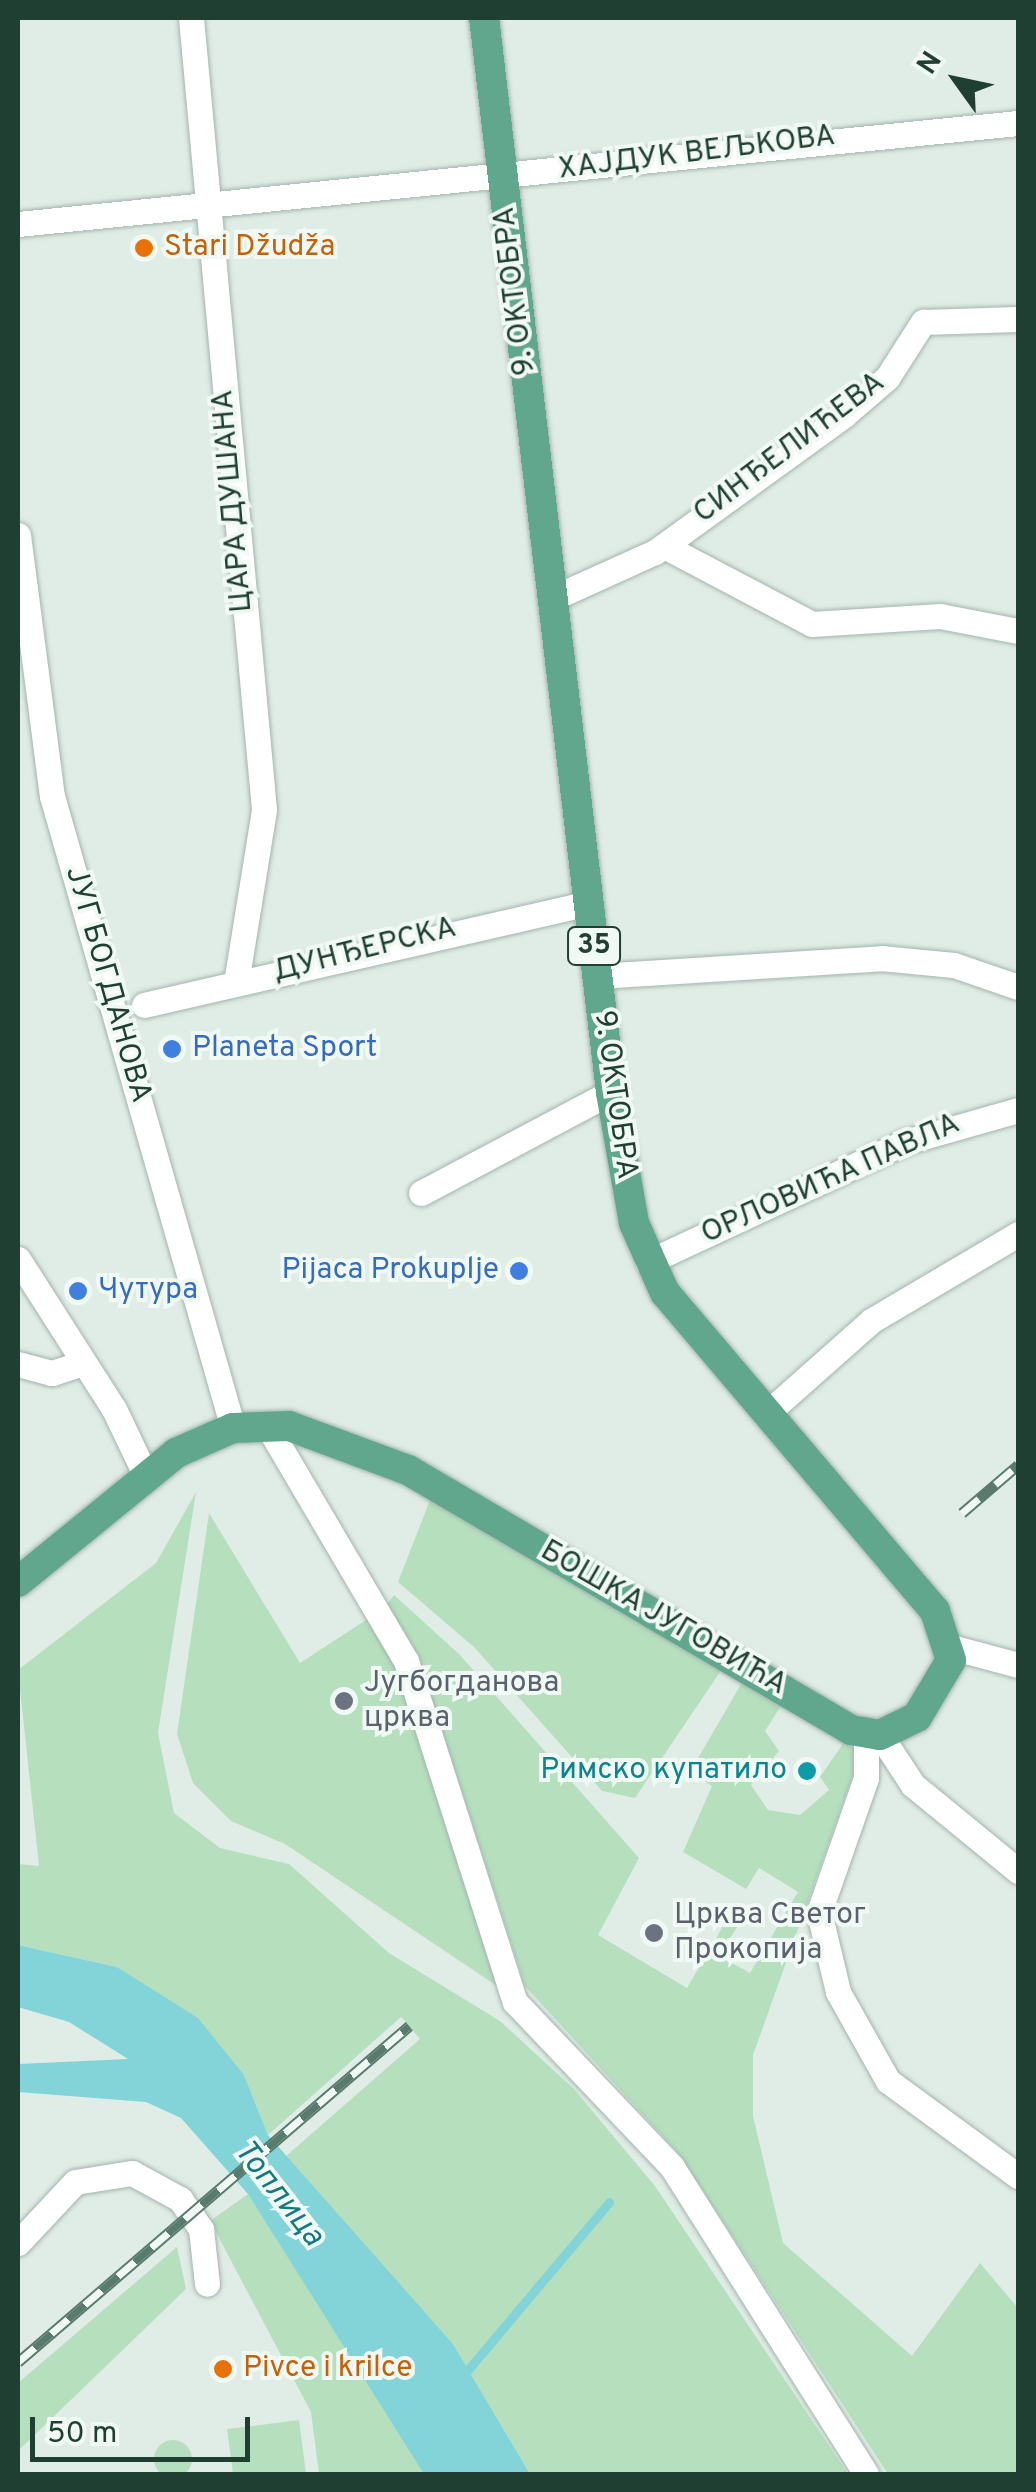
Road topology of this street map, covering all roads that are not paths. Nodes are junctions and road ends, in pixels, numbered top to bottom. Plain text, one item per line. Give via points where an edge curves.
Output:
1 (191, 18) edge
2 (484, 18) edge
3 (1018, 122) edge
4 (503, 178) junction
5 (209, 204) junction
6 (18, 224) edge
7 (1018, 319) edge
8 (18, 535) edge
9 (664, 546) junction
10 (553, 598) junction
11 (1018, 631) edge
12 (588, 904) junction
13 (598, 976) junction
14 (236, 983) junction
15 (1018, 987) edge
16 (144, 1005) dead end
17 (611, 1092) junction
18 (1018, 1110) edge
19 (421, 1194) dead end
20 (1018, 1234) edge
21 (18, 1259) edge
22 (648, 1262) junction
23 (82, 1363) junction
24 (18, 1364) edge
25 (766, 1414) junction
26 (267, 1425) junction
27 (232, 1428) junction
28 (144, 1474) junction
29 (18, 1582) edge
30 (951, 1647) junction
31 (1018, 1665) edge
32 (873, 1734) junction
33 (1018, 1871) edge
34 (1018, 2176) edge
35 (18, 2242) edge
36 (207, 2284) dead end
37 (866, 2474) edge

1 - 5 street, ЦАРА ДУШАНА
2 - 4 main road, 9. ОКТОБРА / 35
3 - 4 street, ХАЈДУК ВЕЉКОВА
4 - 5 street, ХАЈДУК ВЕЉКОВА
4 - 10 main road, 9. ОКТОБРА / 35
5 - 6 street, ХАЈДУК ВЕЉКОВА
5 - 14 street, ЦАРА ДУШАНА via 264,810
7 - 9 street, СИНЂЕЛИЋЕВА via 923,322 869,395
8 - 27 street, ЈУГ БОГДАНОВА via 52,796
9 - 10 street, СИНЂЕЛИЋЕВА
9 - 11 street via 812,624 940,616
10 - 12 main road, 9. ОКТОБРА / 35
12 - 13 main road, 9. ОКТОБРА / 35
12 - 14 street, ДУНЂЕРСКА
13 - 15 street via 880,958 954,965
13 - 17 main road, 9. ОКТОБРА / 35
14 - 16 street, ДУНЂЕРСКА
17 - 19 street
17 - 22 main road, 9. ОКТОБРА / 35
18 - 22 street, ОРЛОВИЋА ПАВЛА via 918,1136
20 - 25 street via 871,1321
21 - 23 street
22 - 25 main road, 9. ОКТОБРА / 35
23 - 24 street via 52,1374
23 - 28 street
25 - 30 main road, 9. ОКТОБРА / 35 via 923,1596
26 - 27 main road, БОШКА ЈУГОВИЋА
26 - 32 main road, БОШКА ЈУГОВИЋА via 307,1429 389,1460
26 - 37 street via 406,1661 514,2002 672,2167
27 - 28 main road
28 - 29 main road
30 - 31 street
30 - 32 main road via 929,1705
32 - 33 street, БОШКА ЈУГОВИЋА via 913,1785
32 - 34 street via 866,1778 819,1912 838,1992 888,2081
35 - 36 street via 75,2182 132,2174 165,2187 200,2228

